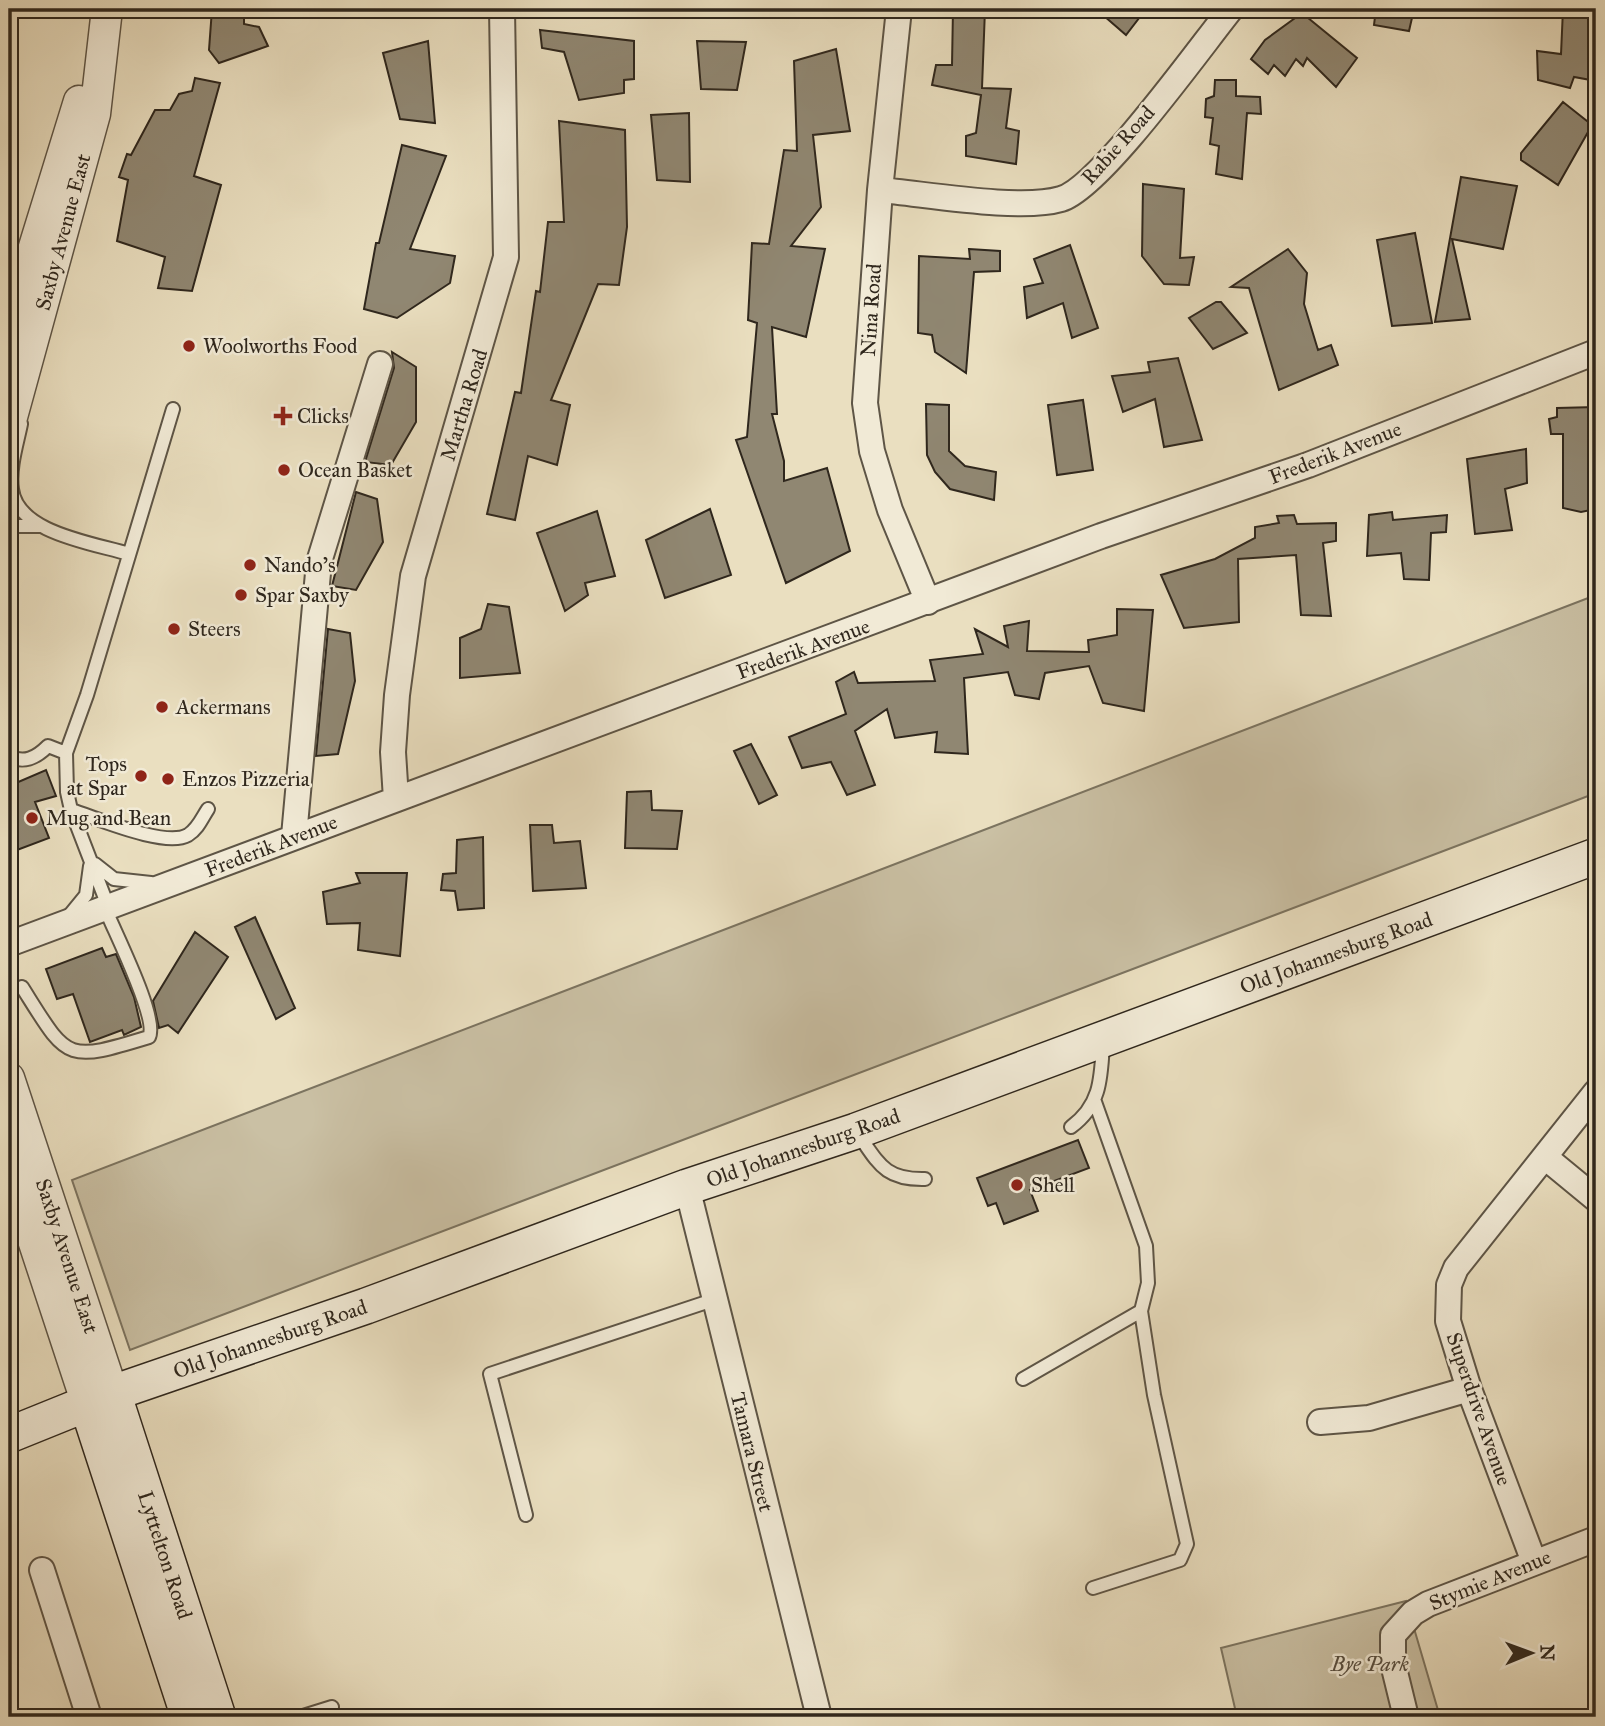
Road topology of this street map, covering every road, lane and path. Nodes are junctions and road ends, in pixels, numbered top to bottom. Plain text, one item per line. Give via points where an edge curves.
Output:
1 (107, 9) edge
2 (502, 9) edge
3 (899, 9) edge
4 (1231, 9) edge
5 (880, 190) junction
6 (21, 332) edge
7 (1596, 352) edge
8 (380, 364) dead end
9 (173, 409) dead end
10 (9, 428) edge
11 (9, 526) edge
12 (40, 526) junction
13 (129, 554) junction
14 (928, 603) junction
15 (66, 752) junction
16 (9, 756) edge
17 (396, 799) junction
18 (208, 809) dead end
19 (71, 810) junction
20 (295, 836) junction
21 (1596, 856) edge
22 (90, 858) junction
23 (178, 882) junction
24 (107, 907) junction
25 (60, 926) junction
26 (9, 944) edge
27 (22, 987) dead end
28 (1103, 1040) junction
29 (9, 1078) edge
30 (1596, 1092) edge
31 (1095, 1102) junction
32 (1071, 1127) dead end
33 (856, 1131) junction
34 (1545, 1157) junction
35 (9, 1167) edge
36 (925, 1179) dead end
37 (687, 1187) junction
38 (1596, 1199) edge
39 (713, 1300) junction
40 (1141, 1311) junction
41 (1023, 1380) dead end
42 (1469, 1389) junction
43 (100, 1399) junction
44 (1320, 1422) dead end
45 (9, 1434) edge
46 (526, 1515) dead end
47 (1596, 1539) edge
48 (1534, 1562) junction
49 (42, 1570) dead end
50 (1093, 1588) dead end
51 (332, 1707) dead end
52 (89, 1717) edge
53 (189, 1717) edge
54 (218, 1717) edge
55 (300, 1717) edge
56 (819, 1717) edge
57 (1406, 1717) edge

1 - 6 street, Saxby Avenue East via 95,114
2 - 17 street, Martha Road via 509,235 413,576 397,706
3 - 5 street, Nina Road
4 - 5 street, Rabie Road via 1101,171 1063,199 1015,202
5 - 14 street, Nina Road via 865,403 872,451 890,510
6 - 10 street, Saxby Avenue East
6 - 12 lane via 11,486 25,517
7 - 14 street, Frederik Avenue via 1308,465 1101,536
8 - 20 street via 319,562
9 - 13 lane
11 - 12 lane
12 - 13 lane
13 - 15 lane
14 - 17 street, Frederik Avenue
15 - 16 lane via 48,746 37,757 18,760
15 - 19 lane
17 - 20 street, Frederik Avenue
18 - 19 lane via 187,835 167,840
19 - 22 lane
20 - 23 street, Frederik Avenue
21 - 28 main road, Old Johannesburg Road
22 - 23 lane via 108,875 124,882
22 - 24 lane
22 - 25 lane via 86,895
23 - 24 street, Frederik Avenue
24 - 25 street, Frederik Avenue
24 - 27 lane via 140,989 152,1028 149,1037 102,1052 72,1051 55,1040
25 - 26 street, Frederik Avenue
28 - 31 lane
28 - 33 main road, Old Johannesburg Road
29 - 43 street, Saxby Avenue East
30 - 34 street, Superdrive Avenue
31 - 32 lane
31 - 40 lane via 1146,1246 1148,1283
33 - 36 lane via 884,1170 903,1179
33 - 37 main road, Old Johannesburg Road
34 - 38 street
34 - 42 street, Superdrive Avenue via 1456,1268 1449,1285 1448,1321
35 - 43 street, Saxby Avenue East
37 - 39 street, Tamara Street
37 - 43 main road, Old Johannesburg Road
39 - 46 lane via 490,1374
39 - 56 street, Tamara Street
40 - 41 lane
40 - 50 lane via 1154,1395 1187,1544 1180,1560
42 - 44 street via 1368,1418
42 - 48 street, Superdrive Avenue
43 - 45 main road, Old Johannesburg Road
43 - 53 main road, Lyttelton Road
43 - 54 main road, Lyttelton Road
47 - 48 street, Stymie Avenue
48 - 57 street, Stymie Avenue via 1428,1604 1393,1635 1392,1664
49 - 52 street
51 - 55 lane

